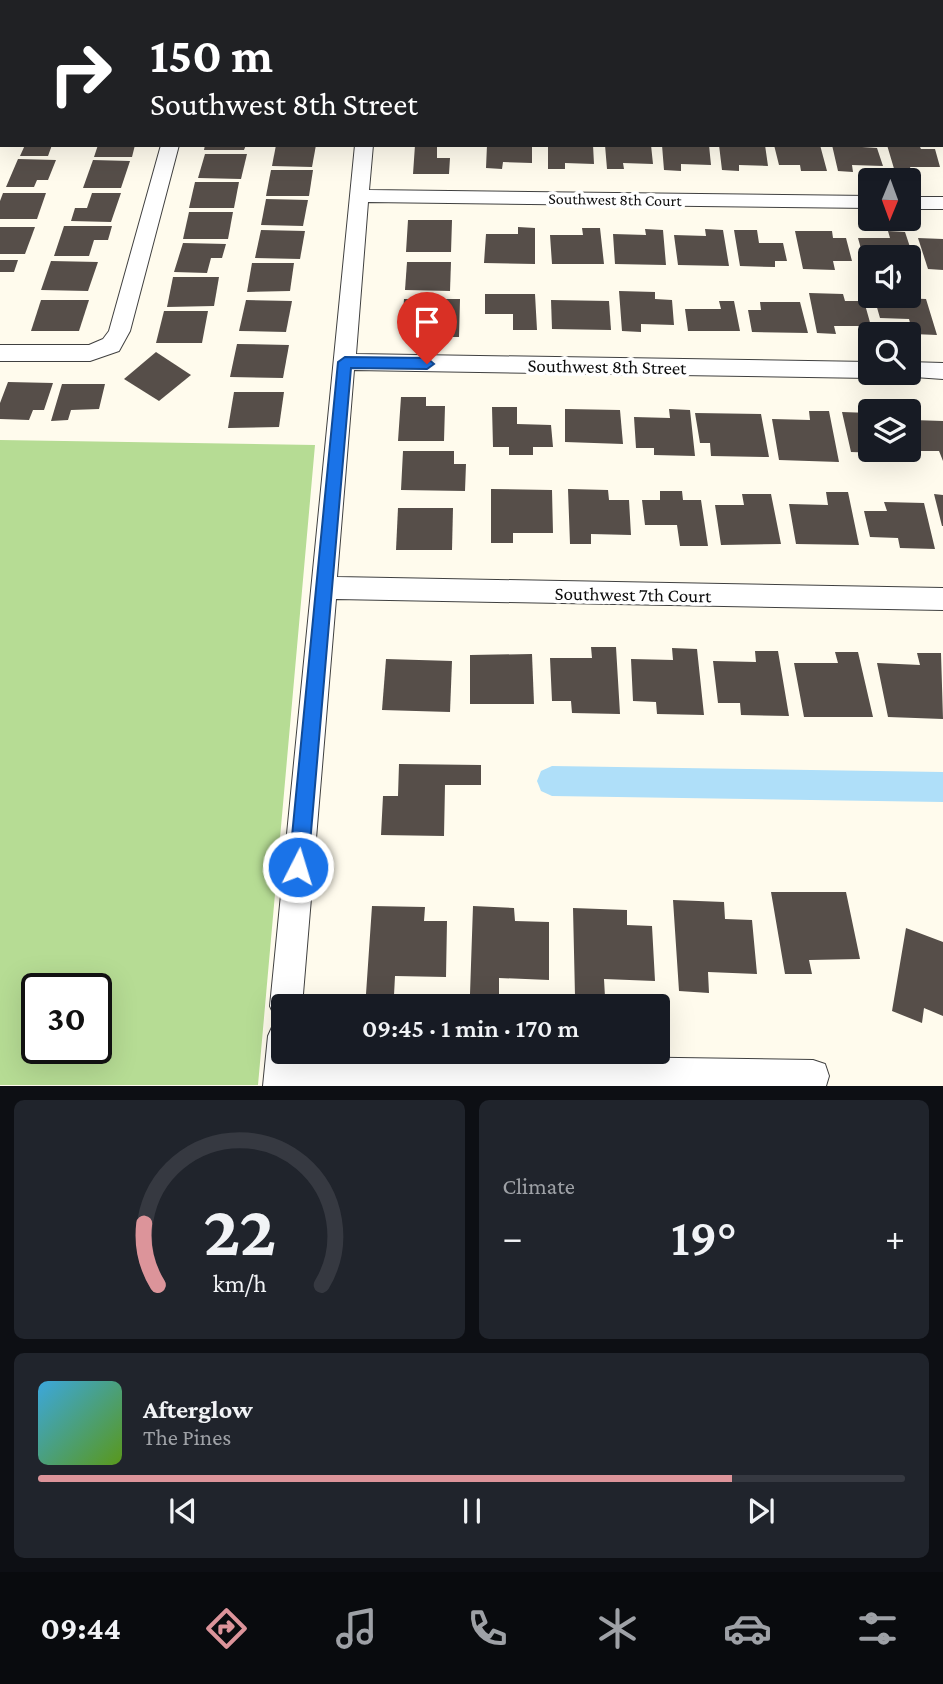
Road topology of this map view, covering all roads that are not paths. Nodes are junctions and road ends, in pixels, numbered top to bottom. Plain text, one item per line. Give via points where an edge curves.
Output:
1 (169, 147) edge
2 (365, 147) edge
3 (360, 196) junction
4 (858, 202) edge
5 (921, 203) edge
6 (943, 203) edge
7 (0, 353) edge
8 (345, 362) junction
9 (858, 370) edge
10 (921, 370) edge
11 (943, 371) edge
12 (323, 589) junction
13 (943, 599) edge
14 (287, 994) edge
15 (322, 1064) edge
16 (813, 1076) dead end

1 - 7 street via 119,331 111,345 90,353
2 - 3 street
3 - 4 street, Southwest 8th Court
3 - 8 street
5 - 6 street
8 - 9 street, Southwest 8th Street
8 - 12 street
10 - 11 street
12 - 13 street, Southwest 7th Court
12 - 14 street
15 - 16 street

